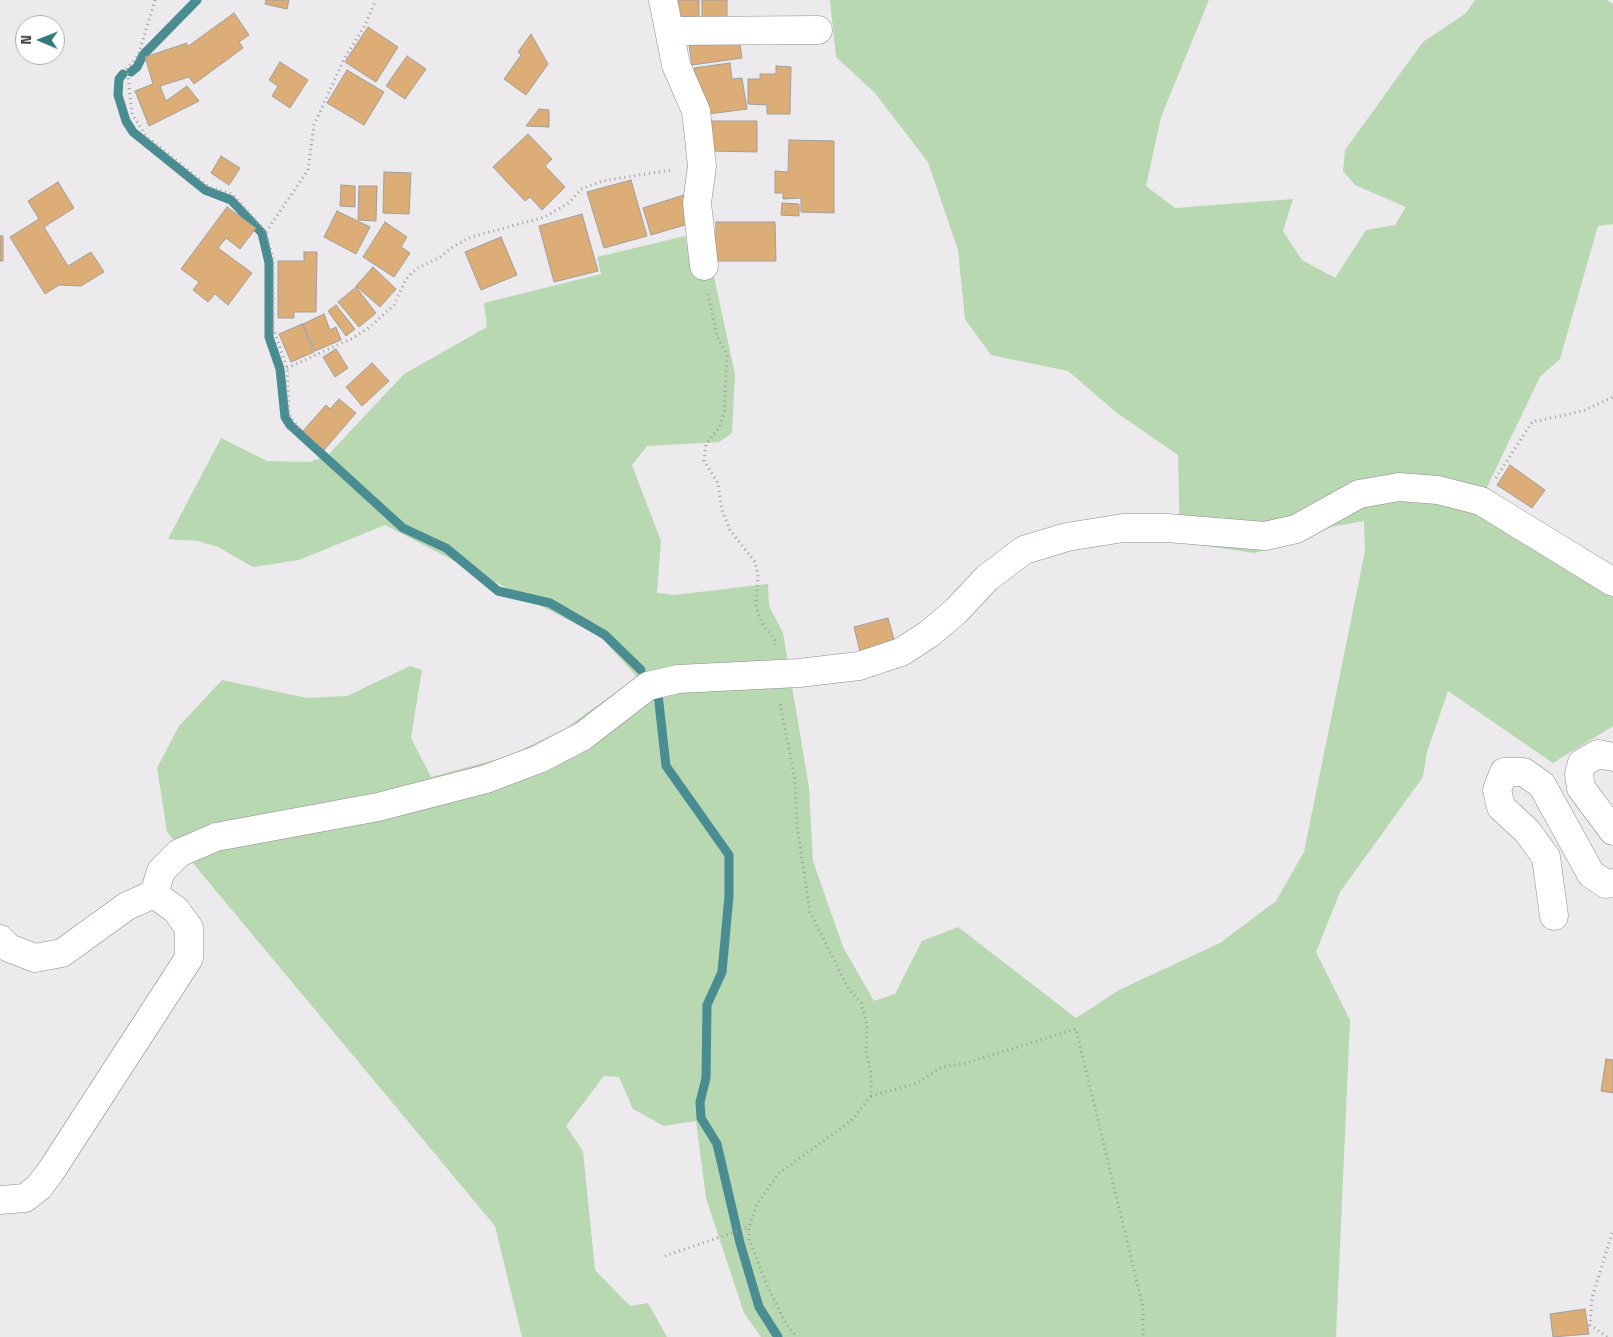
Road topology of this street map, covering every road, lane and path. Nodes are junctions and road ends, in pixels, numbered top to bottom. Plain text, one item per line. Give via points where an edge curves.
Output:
1 (155, 0) edge
2 (376, 0) edge
3 (663, 0) edge
4 (818, 30) dead end
5 (670, 31) junction
6 (702, 166) junction
7 (266, 232) junction
8 (704, 266) joint
9 (287, 368) junction
10 (1613, 396) edge
11 (300, 430) dead end
12 (1481, 501) junction
13 (1613, 582) edge
14 (777, 673) junction
15 (1613, 757) edge
16 (1613, 831) edge
17 (1613, 883) edge
18 (154, 894) junction
19 (1554, 916) dead end
20 (0, 939) edge
21 (871, 1096) junction
22 (0, 1200) edge
23 (749, 1228) junction
24 (1613, 1230) edge
25 (664, 1256) dead end
26 (797, 1337) edge
27 (1143, 1337) edge
28 (1607, 1337) edge

1 - 7 path via 138,56 127,68 132,114 146,136 209,187 232,194
2 - 7 path via 314,125 308,170
3 - 5 street
4 - 5 street
5 - 6 street via 676,64 696,111
6 - 8 street via 697,203
6 - 9 path via 602,182 581,189 570,202 545,217 454,246 406,279 394,305 370,327
7 - 9 path via 273,259 273,328
8 - 14 path via 717,336 727,356 724,414 720,428 706,444 704,461 718,483 722,510 730,530 755,562 758,576 756,605 761,622 775,640
9 - 11 path via 289,415
10 - 12 path via 1584,411 1532,422
12 - 13 street
12 - 14 street via 1438,490 1399,487 1359,494 1296,529 1265,536 1123,528 1067,537 1024,550 987,578 929,634 901,652 859,666
14 - 18 street via 678,679 648,686 583,736 539,759 486,779 378,807 216,837 179,853 161,871
14 - 21 path via 795,779 798,843 810,912 849,990 861,1003 867,1025 866,1053 871,1072
15 - 16 street via 1598,754 1582,763 1579,774 1582,788
17 - 19 street via 1606,884 1591,874 1542,785 1524,772 1504,772 1497,790 1501,807 1527,831 1546,857
18 - 20 street via 127,906 62,953 35,958 9,948
18 - 22 street via 176,910 189,928 189,958 39,1187 25,1198
21 - 23 path via 851,1121 778,1174 756,1206
21 - 27 path via 917,1083 942,1067 962,1064 1076,1029 1143,1306
23 - 25 path
23 - 26 path via 749,1239 766,1283 786,1324
24 - 28 path via 1592,1298 1590,1325

